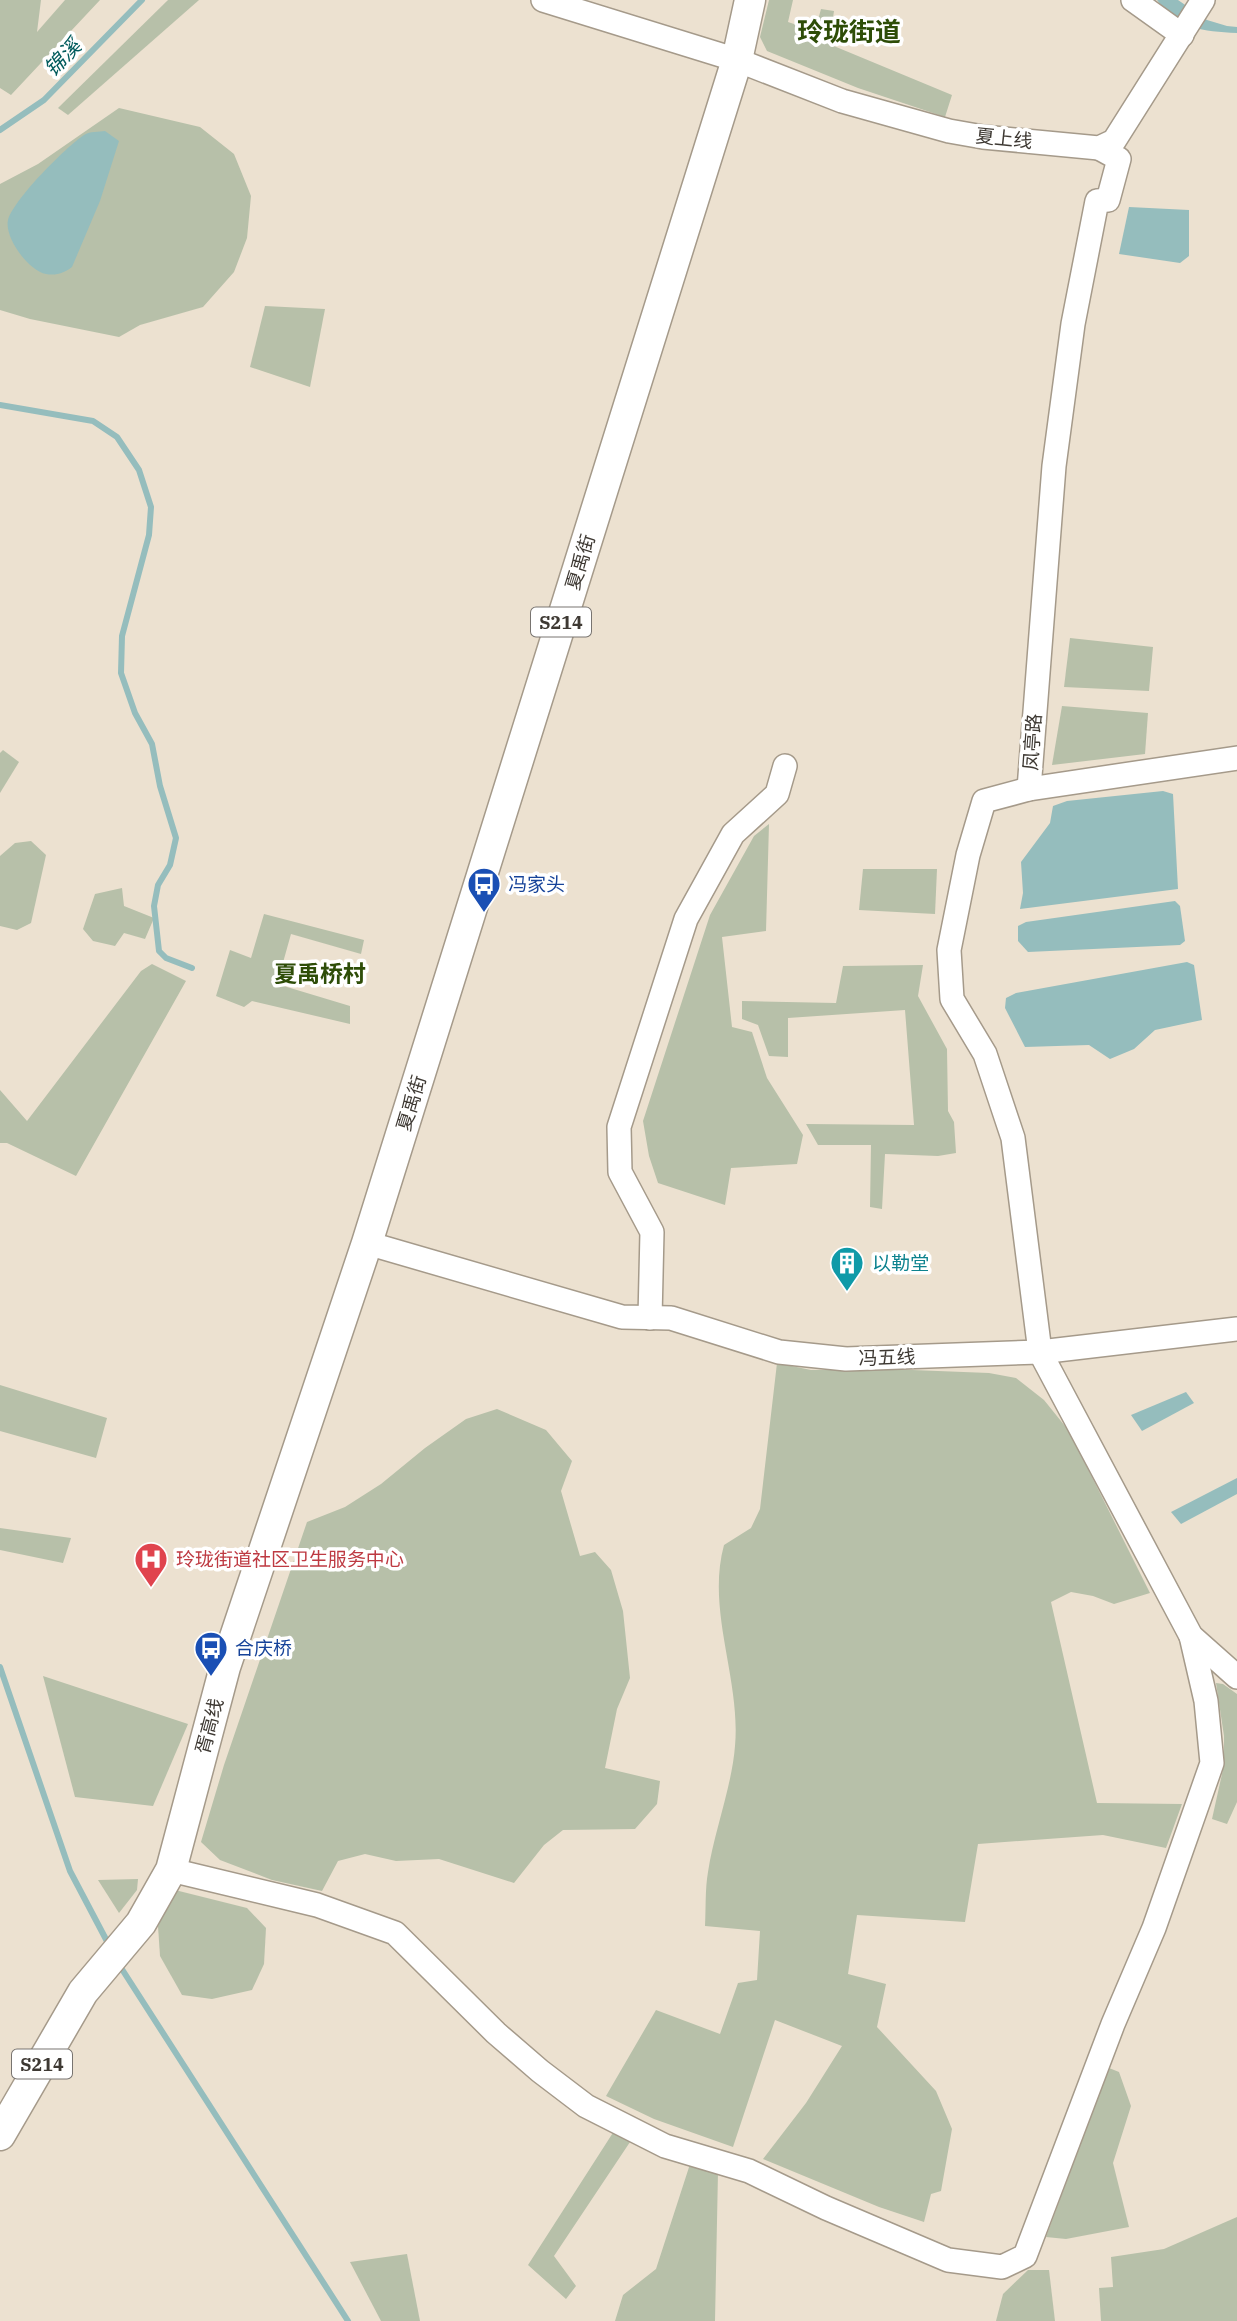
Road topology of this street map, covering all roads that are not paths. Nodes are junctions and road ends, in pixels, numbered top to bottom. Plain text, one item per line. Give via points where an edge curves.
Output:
1 (543, 0) edge
2 (750, 0) edge
3 (1133, 0) edge
4 (1203, 0) edge
5 (1182, 35) junction
6 (737, 60) junction
7 (1099, 148) junction
8 (1237, 758) edge
9 (785, 766) dead end
10 (1029, 789) junction
11 (367, 1243) junction
12 (650, 1318) junction
13 (1237, 1329) edge
14 (1040, 1352) junction
15 (1191, 1636) junction
16 (1237, 1677) edge
17 (171, 1870) junction
18 (0, 2135) edge

1 - 6 street, 夏上线
2 - 6 main road, 夏禹街 / S214
3 - 5 street
4 - 5 street
5 - 7 street via 1114,141
6 - 7 street, 夏上线 via 842,101 949,131
6 - 11 main road, 夏禹街 / S214
7 - 10 street, 凤亭路 via 1119,159 1108,201 1097,201 1073,324 1054,466
8 - 10 street
9 - 12 street via 777,794 733,834 686,919 619,1127 620,1172 652,1232
10 - 14 street, 凤亭路 via 984,801 949,950 953,999 985,1054 1013,1138
11 - 12 street, 冯五线 via 622,1317
11 - 17 main road, 胥高线 / S214 via 225,1667
12 - 14 street, 冯五线 via 671,1318 779,1352 846,1359
13 - 14 street, 冯五线
14 - 15 street
15 - 16 street
15 - 17 street via 1206,1701 1212,1763 1154,1928 1025,2256 1002,2267 948,2260 749,2171 664,2146 586,2106 496,2033 395,1933 317,1905
17 - 18 main road, 胥高线 / S214 via 141,1923 83,1992

